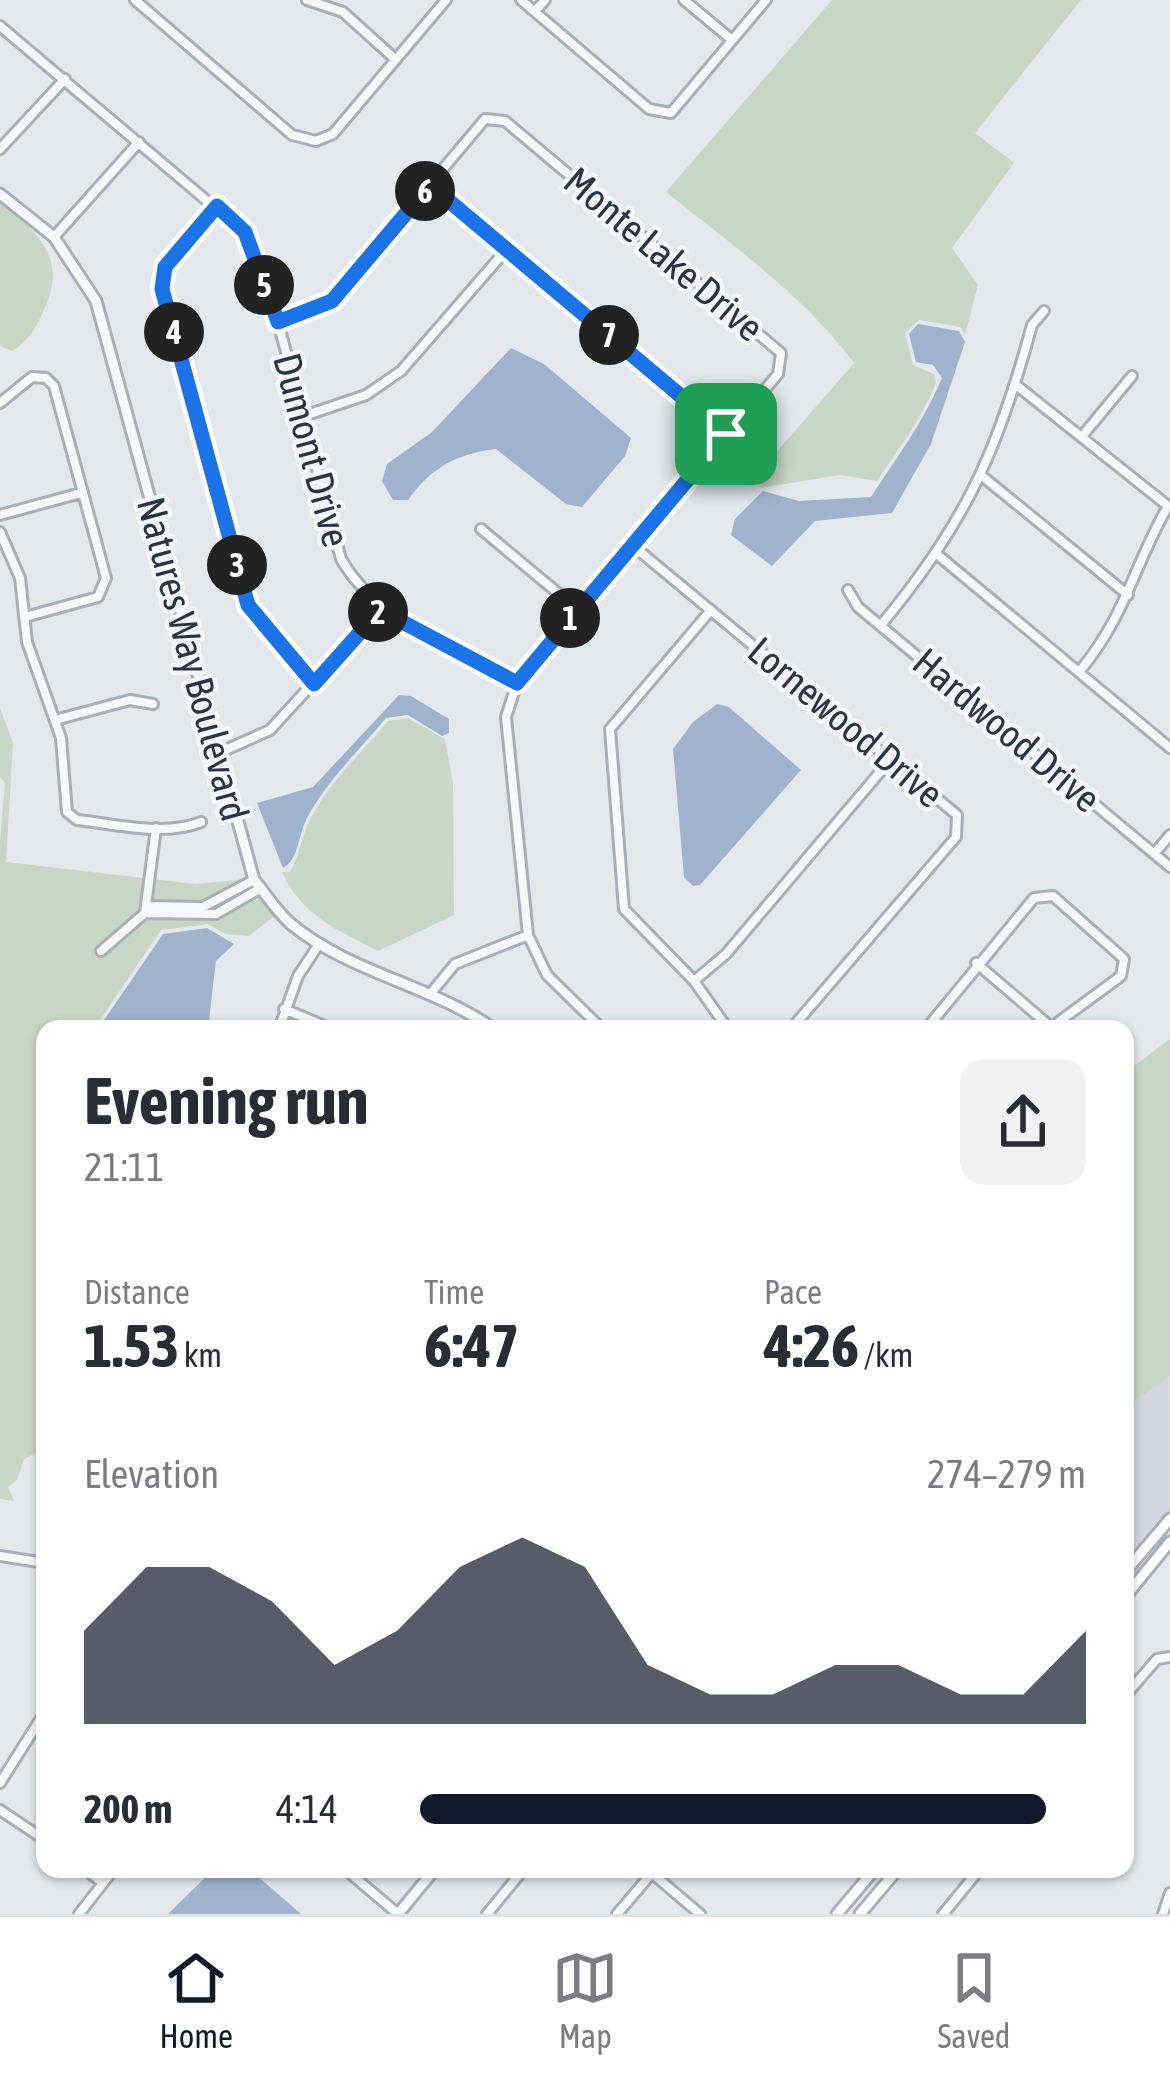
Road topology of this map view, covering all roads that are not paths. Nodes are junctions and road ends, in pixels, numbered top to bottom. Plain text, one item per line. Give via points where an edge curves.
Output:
1 (134, 0) edge
2 (308, 0) edge
3 (446, 0) edge
4 (520, 0) edge
5 (544, 0) edge
6 (684, 0) edge
7 (766, 0) edge
8 (535, 11) junction
9 (0, 26) edge
10 (732, 40) junction
11 (395, 59) junction
12 (65, 79) junction
13 (139, 142) junction
14 (0, 148) edge
15 (430, 185) junction
16 (0, 194) edge
17 (217, 206) junction
18 (54, 236) junction
19 (506, 249) junction
20 (1044, 311) dead end
21 (278, 322) junction
22 (1132, 376) dead end
23 (1016, 385) junction
24 (0, 403) edge
25 (301, 417) junction
26 (726, 434) junction
27 (1083, 435) junction
28 (982, 476) junction
29 (81, 493) junction
30 (1169, 504) edge
31 (0, 515) edge
32 (481, 529) dead end
33 (0, 532) edge
34 (632, 545) junction
35 (938, 556) junction
36 (848, 590) dead end
37 (1128, 596) junction
38 (577, 609) junction
39 (380, 610) junction
40 (712, 610) junction
41 (25, 617) junction
42 (881, 625) junction
43 (1079, 672) junction
44 (517, 683) junction
45 (314, 684) junction
46 (153, 704) dead end
47 (55, 720) junction
48 (1170, 748) edge
49 (220, 752) junction
50 (891, 759) junction
51 (201, 822) dead end
52 (156, 828) junction
53 (1170, 836) edge
54 (1154, 854) junction
55 (1170, 868) edge
56 (258, 884) junction
57 (230, 893) junction
58 (237, 904) junction
59 (146, 909) junction
60 (528, 935) junction
61 (319, 944) junction
62 (101, 951) dead end
63 (976, 964) junction
64 (694, 981) junction
65 (431, 993) junction
66 (284, 1010) junction
67 (281, 1020) edge
68 (309, 1020) edge
69 (478, 1020) edge
70 (593, 1020) edge
71 (722, 1020) edge
72 (799, 1020) edge
73 (933, 1020) edge
74 (1041, 1020) edge
75 (1061, 1020) edge
76 (1170, 1519) edge
77 (1170, 1542) edge
78 (0, 1556) edge
79 (36, 1561) edge
80 (1134, 1561) edge
81 (1134, 1585) edge
82 (1170, 1657) edge
83 (1134, 1685) edge
84 (36, 1726) edge
85 (0, 1783) edge
86 (0, 1810) edge
87 (36, 1834) edge
88 (96, 1878) edge
89 (106, 1878) edge
90 (356, 1878) edge
91 (428, 1878) edge
92 (517, 1878) edge
93 (645, 1878) edge
94 (658, 1878) edge
95 (867, 1878) edge
96 (890, 1878) edge
97 (973, 1878) edge
98 (102, 1882) junction
99 (1170, 1893) edge
100 (79, 1914) edge
101 (398, 1914) edge
102 (487, 1914) edge
103 (617, 1914) edge
104 (700, 1914) edge
105 (837, 1914) edge
106 (860, 1914) edge
107 (943, 1914) edge
108 (1163, 1914) edge

1 - 11 street via 292,134 316,141 333,134
2 - 11 street via 344,12
3 - 11 street
4 - 8 street
5 - 8 street
6 - 10 street
7 - 10 street
8 - 10 street via 650,109 671,112
9 - 12 street, Dumont Drive
12 - 13 street, Dumont Drive
12 - 14 street
13 - 17 street, Dumont Drive
13 - 18 street
15 - 19 street
15 - 21 street, Monte Lake Drive via 332,301
15 - 26 street, Monte Lake Drive via 485,119 505,121 660,251 781,353 778,374
16 - 18 street, Natures Way Boulevard
17 - 21 street, Dumont Drive via 245,232
17 - 45 street via 165,267 162,289 248,605
18 - 49 street, Natures Way Boulevard via 96,301
19 - 25 street via 401,371 366,395
19 - 26 street
20 - 23 street
21 - 25 street, Dumont Drive
22 - 27 street
23 - 27 street
23 - 28 street
24 - 29 street via 28,378 51,382
25 - 39 street, Dumont Drive via 340,559
26 - 34 street, Monte Lake Drive
27 - 30 street
28 - 35 street
28 - 37 street
29 - 31 street
29 - 41 street via 104,590
30 - 37 street
32 - 38 street
33 - 41 street via 22,585
34 - 38 street, Monte Lake Drive
34 - 40 street, Lornewood Drive
35 - 42 street
35 - 43 street
36 - 42 street, Hardwood Drive
37 - 43 street via 1113,632
38 - 44 street, Monte Lake Drive
39 - 44 street, Dumont Drive
39 - 45 street
40 - 50 street, Lornewood Drive
40 - 64 street via 610,729 624,909
41 - 47 street
42 - 54 street, Hardwood Drive
43 - 48 street
44 - 60 street via 506,717
45 - 49 street via 270,730
46 - 47 street via 130,700
47 - 52 street via 70,816
49 - 56 street, Natures Way Boulevard
50 - 64 street
50 - 72 street, Lornewood Drive via 957,815 956,837
51 - 52 street
52 - 59 street
53 - 54 street
54 - 55 street, Hardwood Drive
56 - 57 street
56 - 58 street
56 - 61 street, Natures Way Boulevard via 288,922
57 - 58 street
57 - 59 street via 203,907
58 - 59 street via 206,916
59 - 62 street
60 - 65 street via 455,964
60 - 70 street via 547,975
61 - 65 street, Natures Way Boulevard
61 - 66 street
63 - 73 street
63 - 74 street
63 - 75 street via 1034,898 1053,896 1124,959 1121,976
64 - 71 street
65 - 69 street, Natures Way Boulevard
66 - 67 street
66 - 68 street
76 - 80 main road
77 - 81 main road
78 - 79 street
82 - 83 street via 1151,1664
84 - 85 street
86 - 87 street
88 - 98 street
89 - 98 street
90 - 101 street
91 - 101 street
92 - 102 street
93 - 103 street
94 - 104 street
95 - 105 main road
96 - 106 main road
97 - 107 street
98 - 100 street
99 - 108 street

